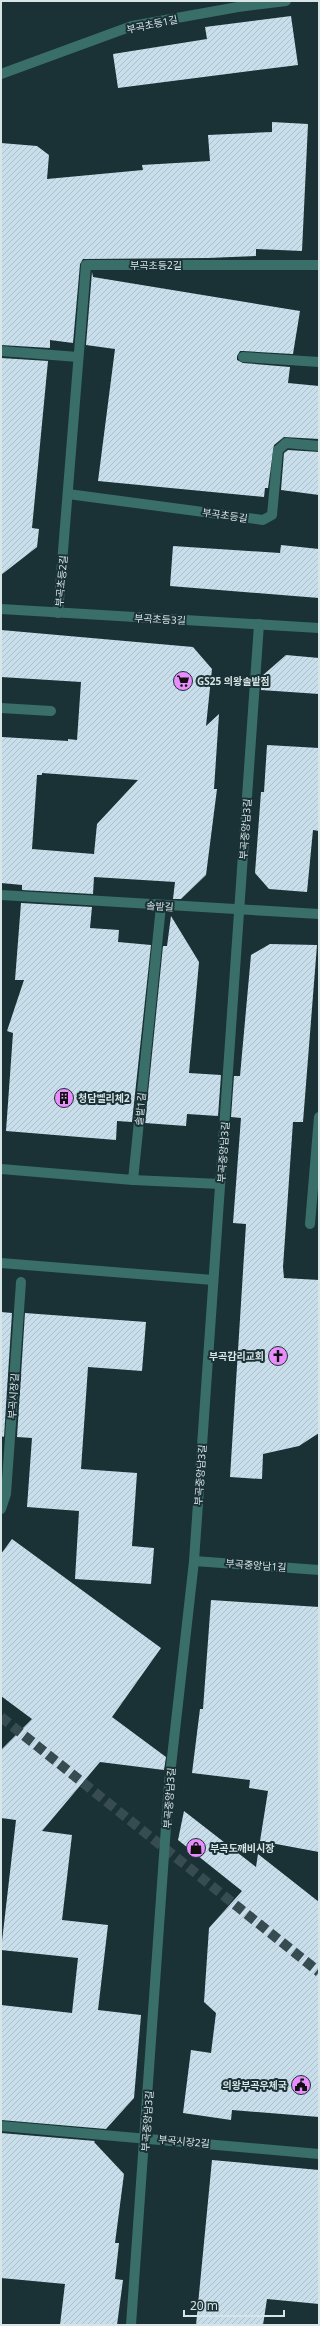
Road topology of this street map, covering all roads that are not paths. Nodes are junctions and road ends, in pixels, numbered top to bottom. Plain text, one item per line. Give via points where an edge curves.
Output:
1 (286, 1) edge
2 (1, 74) edge
3 (319, 265) edge
4 (1, 351) edge
5 (78, 357) junction
6 (243, 357) dead end
7 (319, 362) edge
8 (319, 446) edge
9 (68, 494) junction
10 (1, 610) edge
11 (58, 613) junction
12 (259, 624) junction
13 (319, 628) edge
14 (1, 708) edge
15 (51, 711) dead end
16 (1, 894) edge
17 (161, 906) junction
18 (240, 911) junction
19 (319, 911) edge
20 (319, 914) edge
21 (319, 1117) edge
22 (1, 1169) edge
23 (133, 1180) junction
24 (220, 1184) junction
25 (310, 1224) dead end
26 (1, 1263) edge
27 (213, 1280) junction
28 (21, 1282) dead end
29 (1, 1509) edge
30 (194, 1560) junction
31 (319, 1570) edge
32 (1, 2126) edge
33 (146, 2138) junction
34 (319, 2154) edge
35 (132, 2325) edge

1 - 2 street, 부곡초등1길 via 132,26
3 - 5 street, 부곡초등2길 via 86,265
4 - 5 street
5 - 9 street, 부곡초등2길
6 - 7 street
8 - 9 street, 부곡초등길 via 286,443 278,450 272,515 263,520
9 - 11 street, 부곡초등2길
10 - 11 street, 부곡초등3길
11 - 12 street, 부곡초등3길
12 - 13 street, 부곡초등3길
12 - 18 street, 부곡중앙남3길
14 - 15 street
16 - 17 street, 솔밭길
17 - 18 street, 솔밭길
17 - 23 street, 솔밭1길
18 - 20 street, 솔밭길
18 - 24 street, 부곡중앙남3길
19 - 20 street, 솔밭길
21 - 25 street
22 - 23 street
23 - 24 street
24 - 27 street, 부곡중앙남3길
26 - 27 street
27 - 30 street, 부곡중앙남3길
28 - 29 street, 부곡시장길 via 6,1494
30 - 31 street, 부곡중앙남1길
30 - 33 street, 부곡중앙남3길 via 170,1784
32 - 33 street, 부곡시장2길
33 - 34 street, 부곡시장2길
33 - 35 street, 부곡중앙남3길

